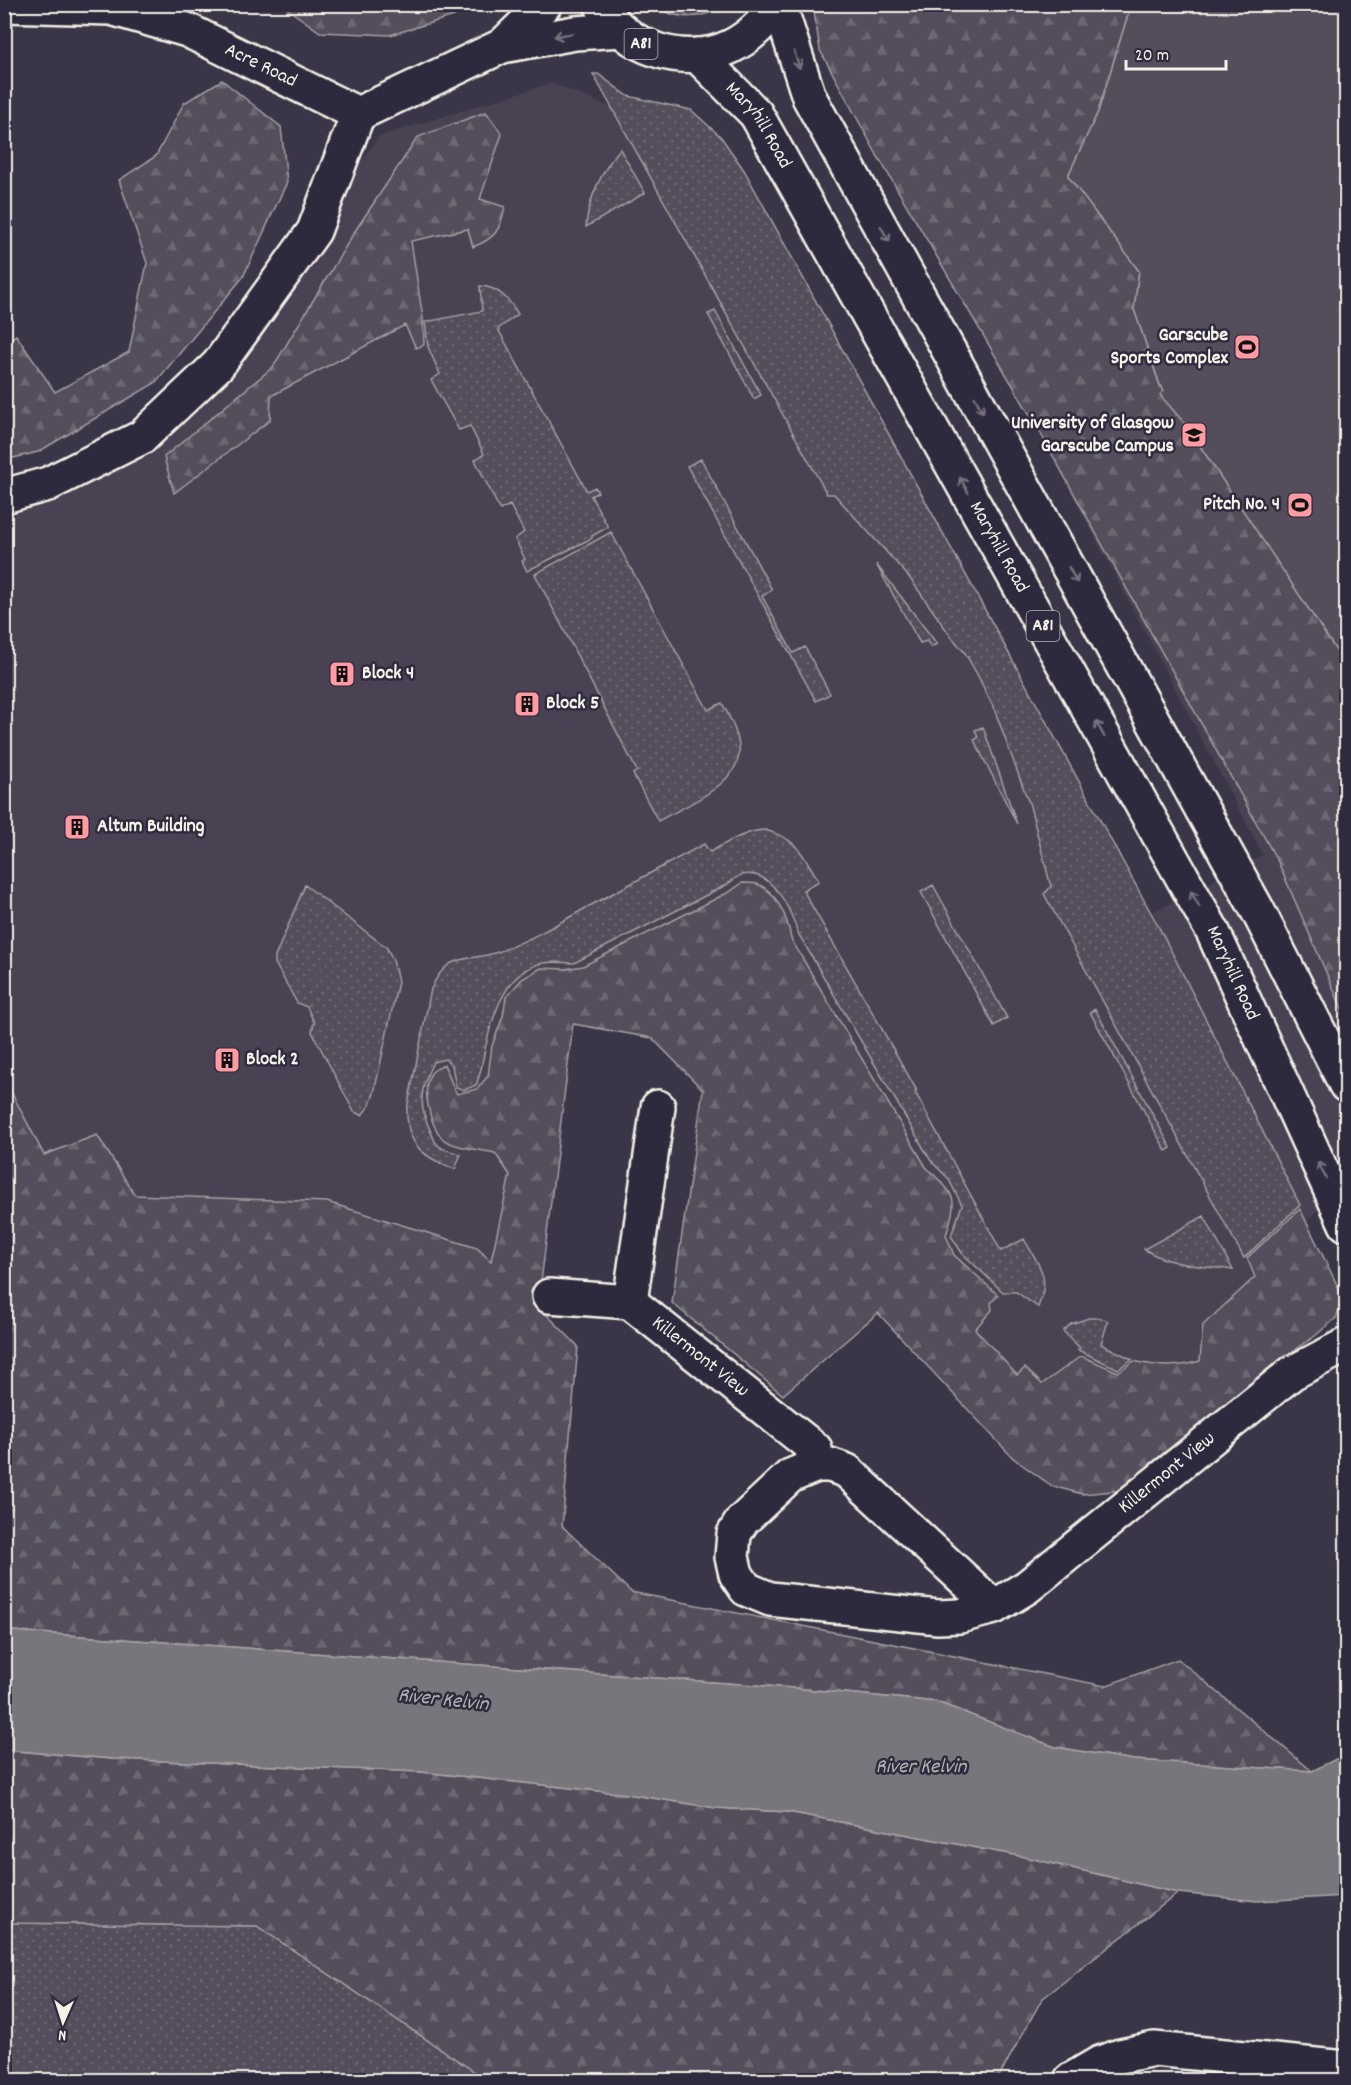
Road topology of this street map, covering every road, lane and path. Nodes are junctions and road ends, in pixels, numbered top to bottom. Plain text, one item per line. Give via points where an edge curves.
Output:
1 (545, 4) edge
2 (601, 4) edge
3 (779, 4) edge
4 (4, 5) edge
5 (621, 30) junction
6 (502, 46) junction
7 (697, 55) junction
8 (358, 114) junction
9 (4, 496) edge
10 (1347, 1085) edge
11 (658, 1107) dead end
12 (1347, 1224) edge
13 (549, 1296) dead end
14 (630, 1302) junction
15 (1347, 1345) edge
16 (817, 1465) junction
17 (994, 1607) junction
18 (1347, 2068) edge
19 (1071, 2080) edge

1 - 6 street
2 - 5 street, A81
3 - 7 street, A81 via 758,30 729,48
3 -> 10 street, A81 via 809,97 1258,911
4 - 8 street, Acre Road via 111,8 187,30
5 -> 6 street via 575,33
5 - 7 street, A81 via 644,45 670,54
6 - 8 street
12 -> 7 street, Maryhill Road / A81 via 1213,932 756,114
8 - 9 street via 314,231 218,365 142,437 48,484
11 - 14 street
13 - 14 street
14 - 16 street, Killermont View via 815,1449
15 - 17 street, Killermont View via 1292,1373 1027,1587
16 - 17 street via 848,1471
16 - 17 street, Killermont View via 790,1476 742,1521 734,1534 732,1557 736,1574 746,1589 770,1599 939,1617
18 - 19 street via 1154,2049 1100,2063

